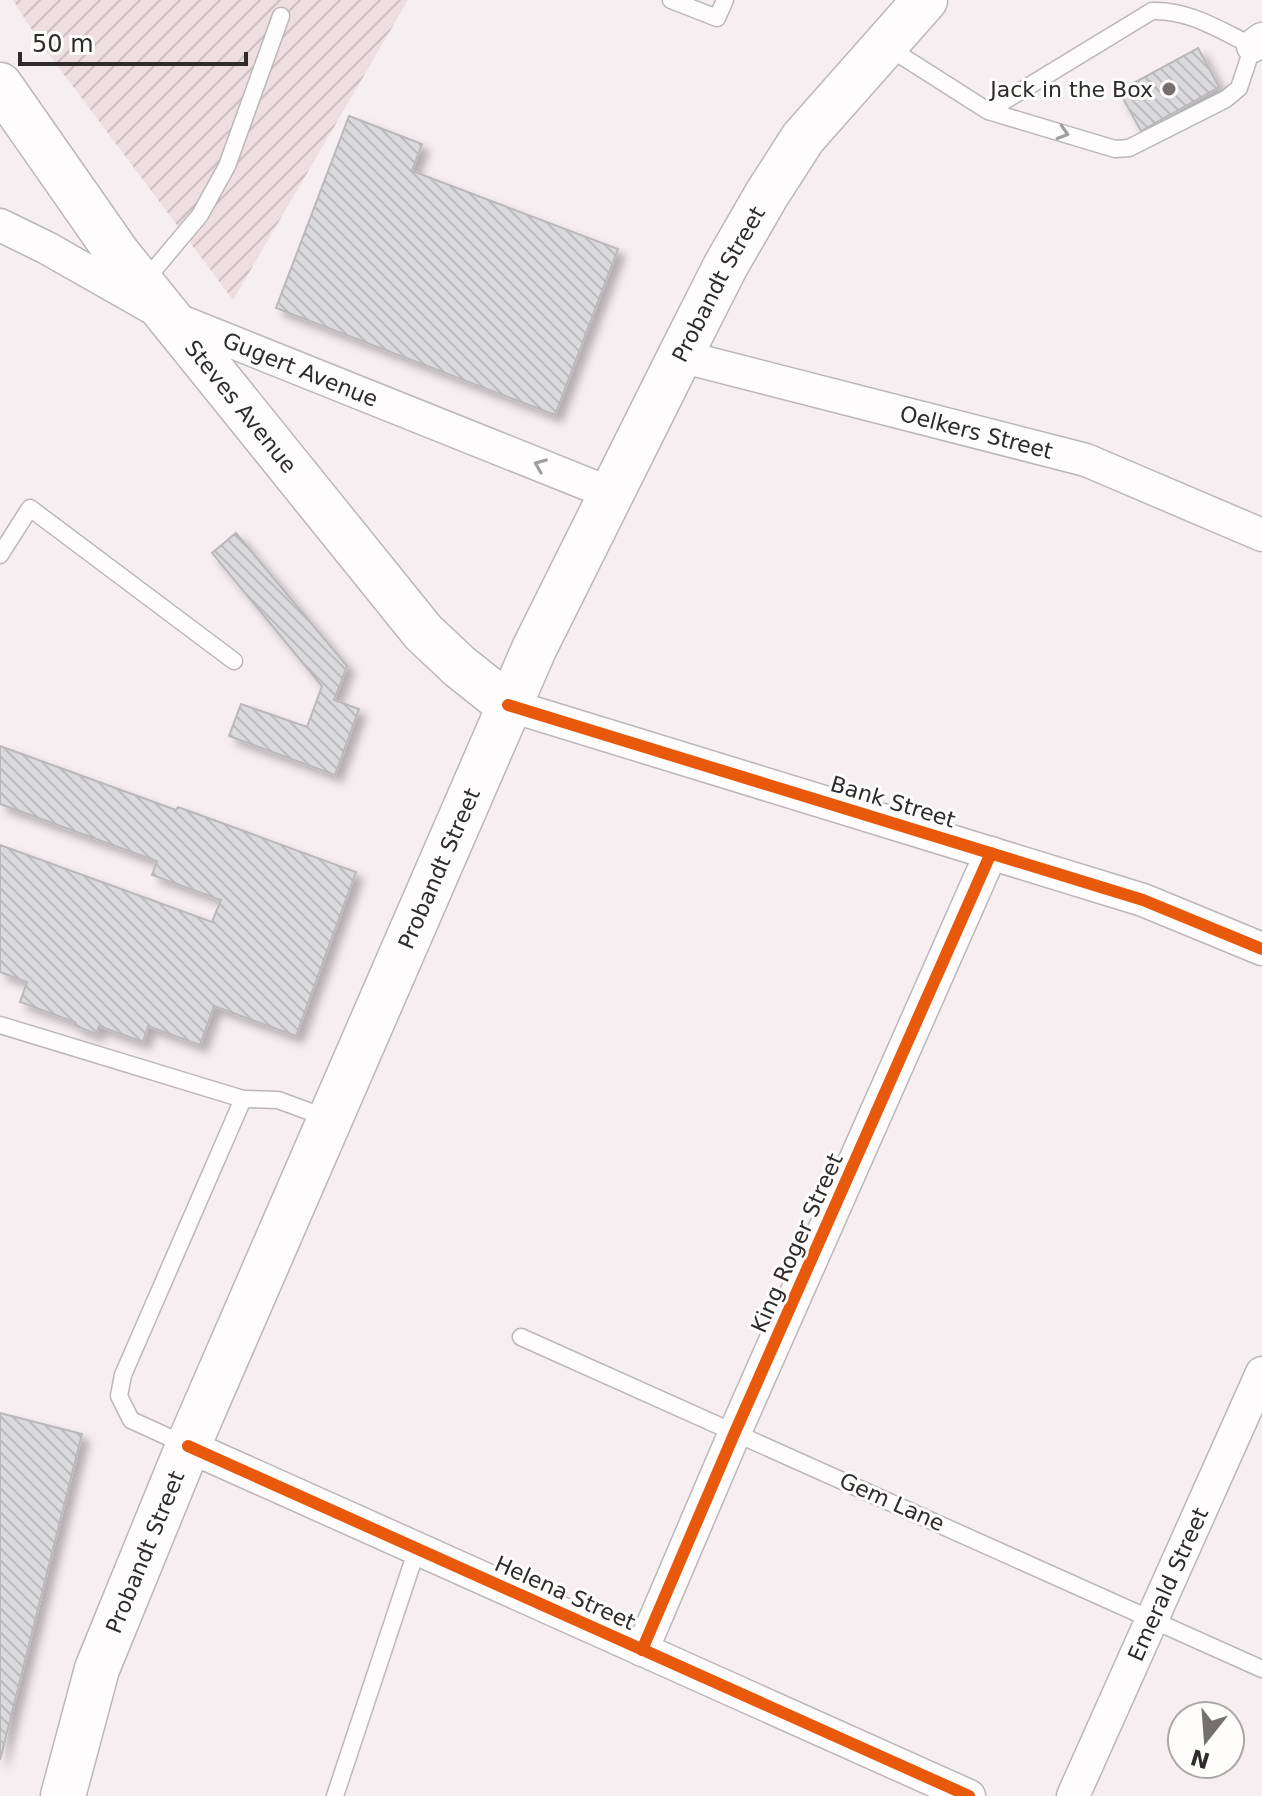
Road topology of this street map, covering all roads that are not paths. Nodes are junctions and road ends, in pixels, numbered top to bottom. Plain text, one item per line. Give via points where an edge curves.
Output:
1 (671, 0) edge
2 (725, 0) edge
3 (925, 0) edge
4 (281, 16) dead end
5 (1258, 42) edge
6 (883, 44) junction
7 (0, 85) edge
8 (988, 111) junction
9 (0, 225) edge
10 (153, 300) junction
11 (680, 356) junction
12 (612, 494) junction
13 (1262, 535) edge
14 (0, 555) edge
15 (234, 661) dead end
16 (508, 705) junction
17 (991, 853) junction
18 (1262, 949) edge
19 (0, 1025) edge
20 (243, 1099) junction
21 (329, 1119) junction
22 (521, 1337) dead end
23 (1262, 1373) edge
24 (1253, 1419) edge
25 (735, 1432) junction
26 (188, 1446) junction
27 (417, 1549) junction
28 (1151, 1619) junction
29 (642, 1650) junction
30 (1262, 1669) edge
31 (63, 1796) edge
32 (335, 1796) edge
33 (969, 1796) edge
34 (1073, 1796) edge

1 - 2 lane via 717,18
3 - 6 main road, Probandt Street
4 - 10 lane via 227,166
5 - 8 lane via 1184,13 1152,11
8 -> 5 lane via 1115,149 1129,148 1226,99 1239,88
6 - 8 lane
6 - 11 main road, Probandt Street via 803,138 733,253
7 - 10 main road, Steves Avenue
9 - 10 street, Gugert Avenue
12 -> 10 street, Gugert Avenue
10 - 16 main road, Steves Avenue via 423,632
11 - 12 main road, Probandt Street
11 - 13 street, Oelkers Street via 1086,460
12 - 16 main road, Probandt Street
14 - 15 lane via 30,508
16 - 17 street, Bank Street
16 - 21 main road, Probandt Street
17 - 18 street, Bank Street via 1143,900
17 - 25 street, King Roger Street
19 - 20 lane
20 - 21 lane via 278,1100
20 - 26 lane via 123,1375 119,1396 131,1420
21 - 26 main road, Probandt Street
22 - 25 lane, Gem Lane
23 - 24 street, Emerald Street
24 - 28 street, Emerald Street
25 - 28 lane, Gem Lane
25 - 29 street, King Roger Street
26 - 27 street, Helena Street
26 - 31 main road, Probandt Street via 97,1669
27 - 29 street, Helena Street
27 - 32 lane
28 - 30 lane, Gem Lane
28 - 34 street, Emerald Street
29 - 33 street, Helena Street

